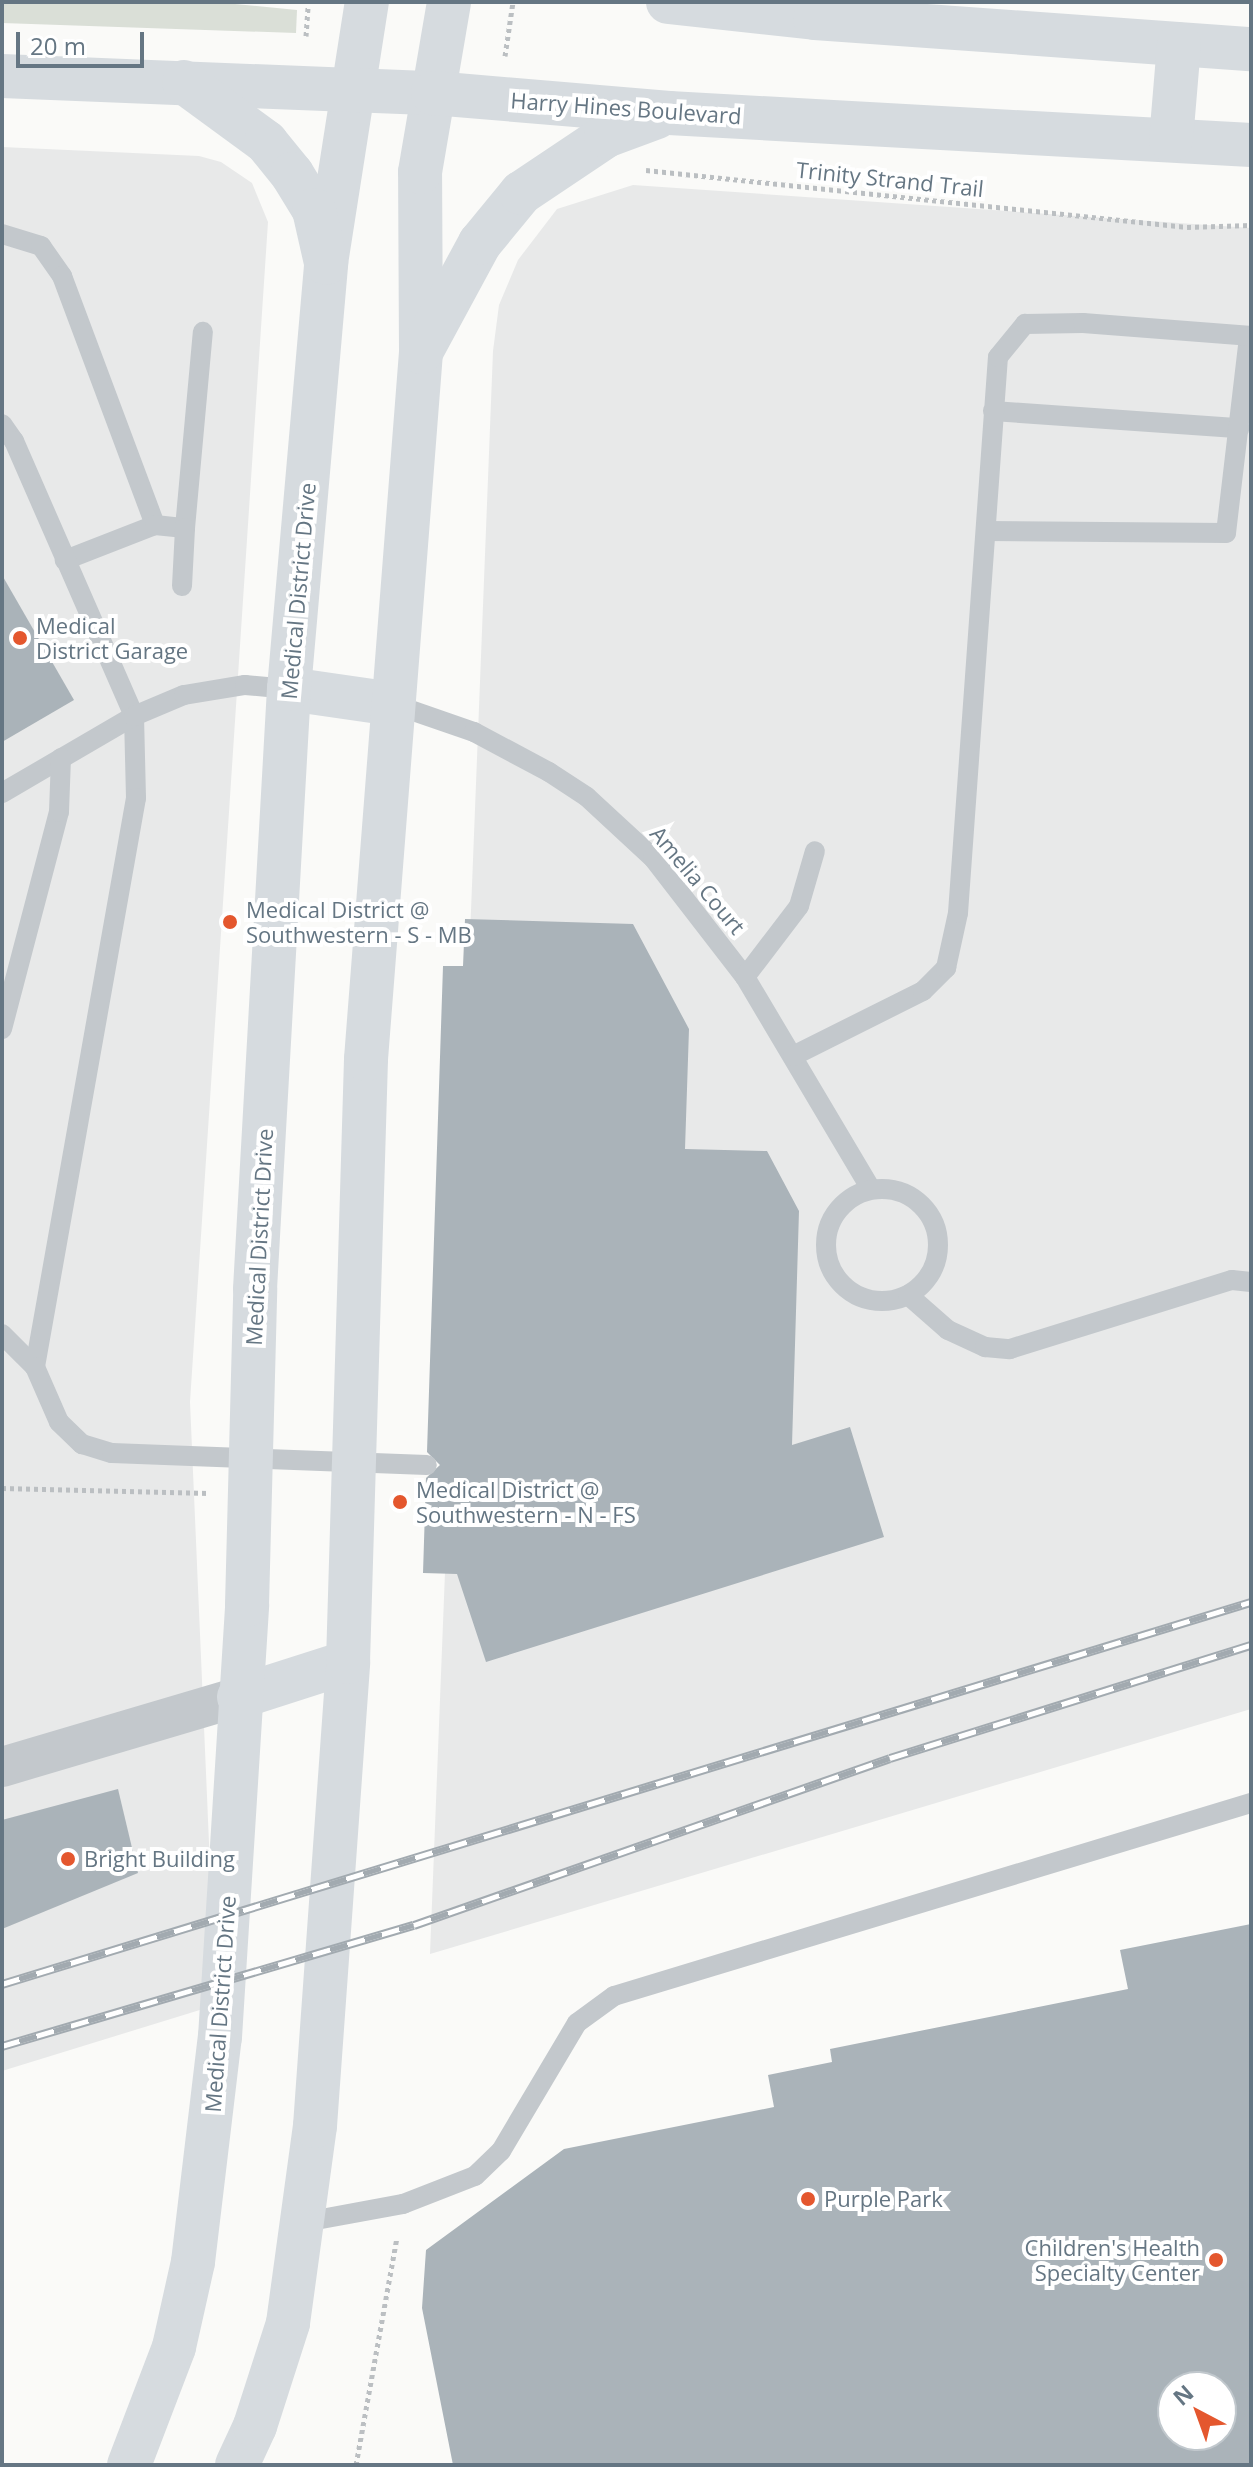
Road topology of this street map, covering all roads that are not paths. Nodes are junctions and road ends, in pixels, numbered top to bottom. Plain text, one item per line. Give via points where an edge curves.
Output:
1 (367, 2) edge
2 (449, 2) edge
3 (668, 2) edge
4 (797, 10) edge
5 (1179, 44) junction
6 (1251, 49) edge
7 (2, 76) edge
8 (184, 82) junction
9 (351, 89) junction
10 (433, 93) junction
11 (669, 113) junction
12 (1171, 140) junction
13 (1251, 145) edge
14 (2, 234) edge
15 (326, 263) junction
16 (203, 332) dead end
17 (1250, 336) edge
18 (421, 352) junction
19 (993, 411) junction
20 (2, 424) edge
21 (1239, 428) junction
22 (155, 525) junction
23 (185, 528) junction
24 (987, 531) junction
25 (65, 560) junction
26 (182, 586) dead end
27 (289, 689) junction
28 (393, 704) junction
29 (134, 716) junction
30 (61, 758) junction
31 (2, 793) edge
32 (815, 851) dead end
33 (745, 977) junction
34 (2, 1029) edge
35 (793, 1056) junction
36 (871, 1189) junction
37 (1251, 1282) edge
38 (908, 1295) junction
39 (2, 1334) edge
40 (35, 1367) junction
41 (427, 1465) dead end
42 (348, 1662) junction
43 (239, 1697) junction
44 (2, 1767) edge
45 (1251, 1803) edge
46 (305, 2222) junction
47 (129, 2465) edge
48 (237, 2465) edge

1 - 9 main road, Medical District Drive
2 - 10 main road
3 - 4 main road
4 - 5 main road
5 - 6 main road
5 - 12 main road
7 - 8 main road, Harry Hines Boulevard
8 - 9 main road, Harry Hines Boulevard
8 - 15 main road via 266,142 292,174 314,210
9 - 10 main road, Harry Hines Boulevard
9 - 15 main road, Medical District Drive
10 - 11 main road, Harry Hines Boulevard
10 - 18 main road via 420,172
11 - 12 main road, Harry Hines Boulevard
11 - 18 main road via 606,136 521,193 480,243
12 - 13 main road, Harry Hines Boulevard
14 - 22 lane via 41,246 62,276
15 - 27 main road, Medical District Drive
16 - 23 lane
17 - 19 lane via 1083,323 1025,324 998,357
17 - 21 lane
18 - 28 main road
19 - 21 lane
19 - 24 lane
20 - 25 lane
21 - 24 lane via 1226,533
22 - 23 lane
22 - 25 lane
23 - 26 lane
24 - 35 lane via 958,913 946,968 923,991
25 - 29 lane
27 - 28 main road
27 - 29 lane via 245,685 184,695
27 - 43 main road, Medical District Drive via 255,1289
28 - 33 lane, Amelia Court via 474,732 587,797 653,858
28 - 42 main road via 366,1059
29 - 30 lane
29 - 40 lane via 136,798
30 - 31 lane
30 - 34 lane via 59,812
32 - 33 lane via 799,906
33 - 35 lane, Amelia Court
35 - 36 lane, Amelia Court
36 - 38 lane via 901,1191 919,1201 938,1235 937,1258 927,1280
36 - 38 lane via 849,1199 833,1217 825,1240 828,1263 841,1284 861,1298 885,1301
37 - 38 lane via 1232,1280 1010,1349 985,1347 948,1330
39 - 40 lane
40 - 41 lane via 59,1422 82,1444 112,1453
42 - 43 main road
42 - 46 main road
43 - 44 street
43 - 47 main road, Medical District Drive via 220,2037 193,2262 174,2347
45 - 46 lane via 614,1996 577,2023 501,2151 475,2176 403,2204
46 - 48 main road via 288,2323

